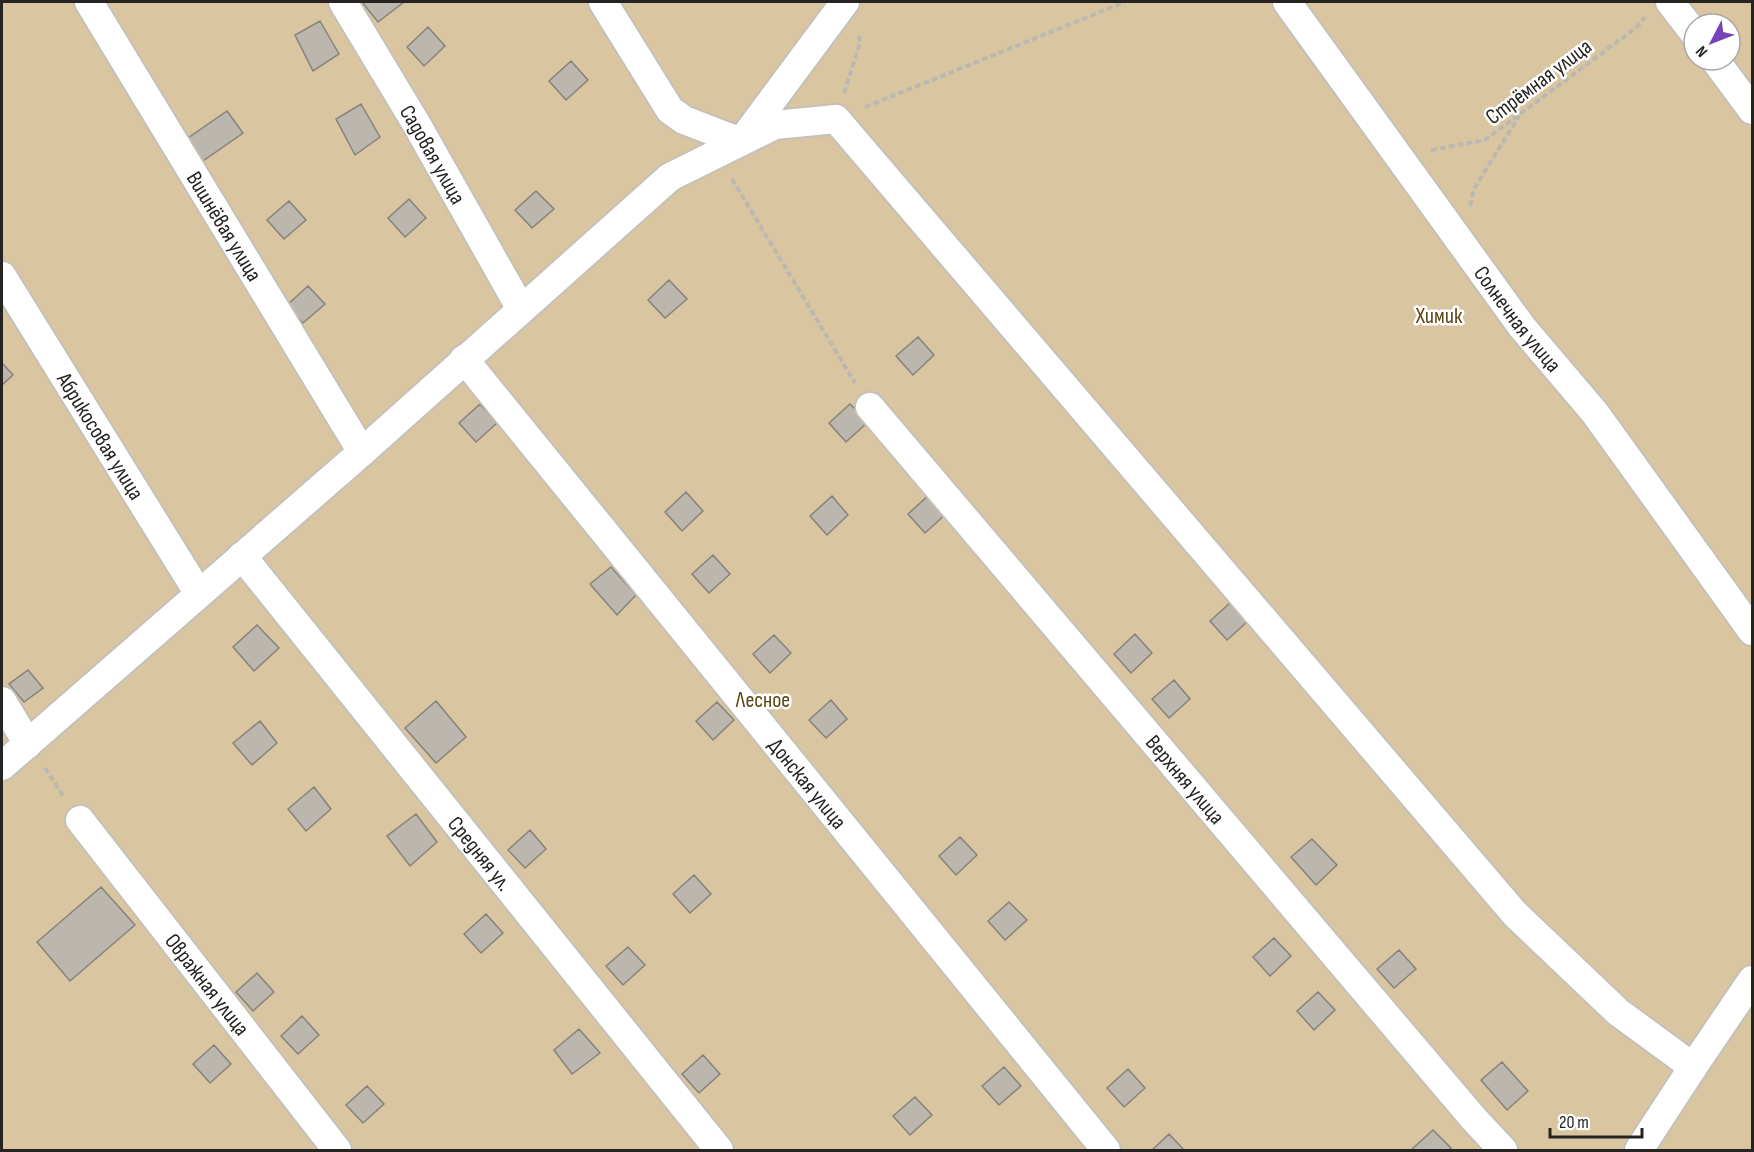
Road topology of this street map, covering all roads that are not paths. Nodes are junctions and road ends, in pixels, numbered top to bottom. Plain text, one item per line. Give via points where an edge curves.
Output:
1 (89, 2) edge
2 (343, 2) edge
3 (603, 2) edge
4 (845, 2) edge
5 (1287, 2) edge
6 (1658, 8) edge
7 (1682, 25) edge
8 (1723, 72) edge
9 (1752, 110) edge
10 (729, 148) junction
11 (2, 276) edge
12 (521, 309) junction
13 (464, 359) junction
14 (870, 407) road end
15 (362, 452) junction
16 (242, 556) junction
17 (199, 594) junction
18 (1752, 631) edge
19 (2, 701) edge
20 (28, 744) junction
21 (2, 766) edge
22 (80, 820) road end
23 (1752, 980) edge
24 (1693, 1067) junction
25 (337, 1150) edge
26 (719, 1150) edge
27 (1107, 1150) edge
28 (1503, 1150) edge
29 (1639, 1150) edge

1 - 15 street, Вишнёвая улица
2 - 12 street, Садовая улица
3 - 10 street via 670,110
4 - 10 street
5 - 18 street, Солнечная улица via 1522,327 1595,413
6 - 7 street
8 - 9 street
10 - 12 street via 670,177
10 - 24 street via 775,125 836,119 1515,914 1618,1012
11 - 17 street, Абрикосовая улица
12 - 13 street
13 - 15 street
13 - 27 street, Донская улица
14 - 28 street, Верхняя улица
15 - 16 street
16 - 17 street
16 - 26 street, Средняя ул.
17 - 20 street
19 - 20 street
20 - 21 street
22 - 25 street, Овражная улица
23 - 24 street
24 - 29 street

